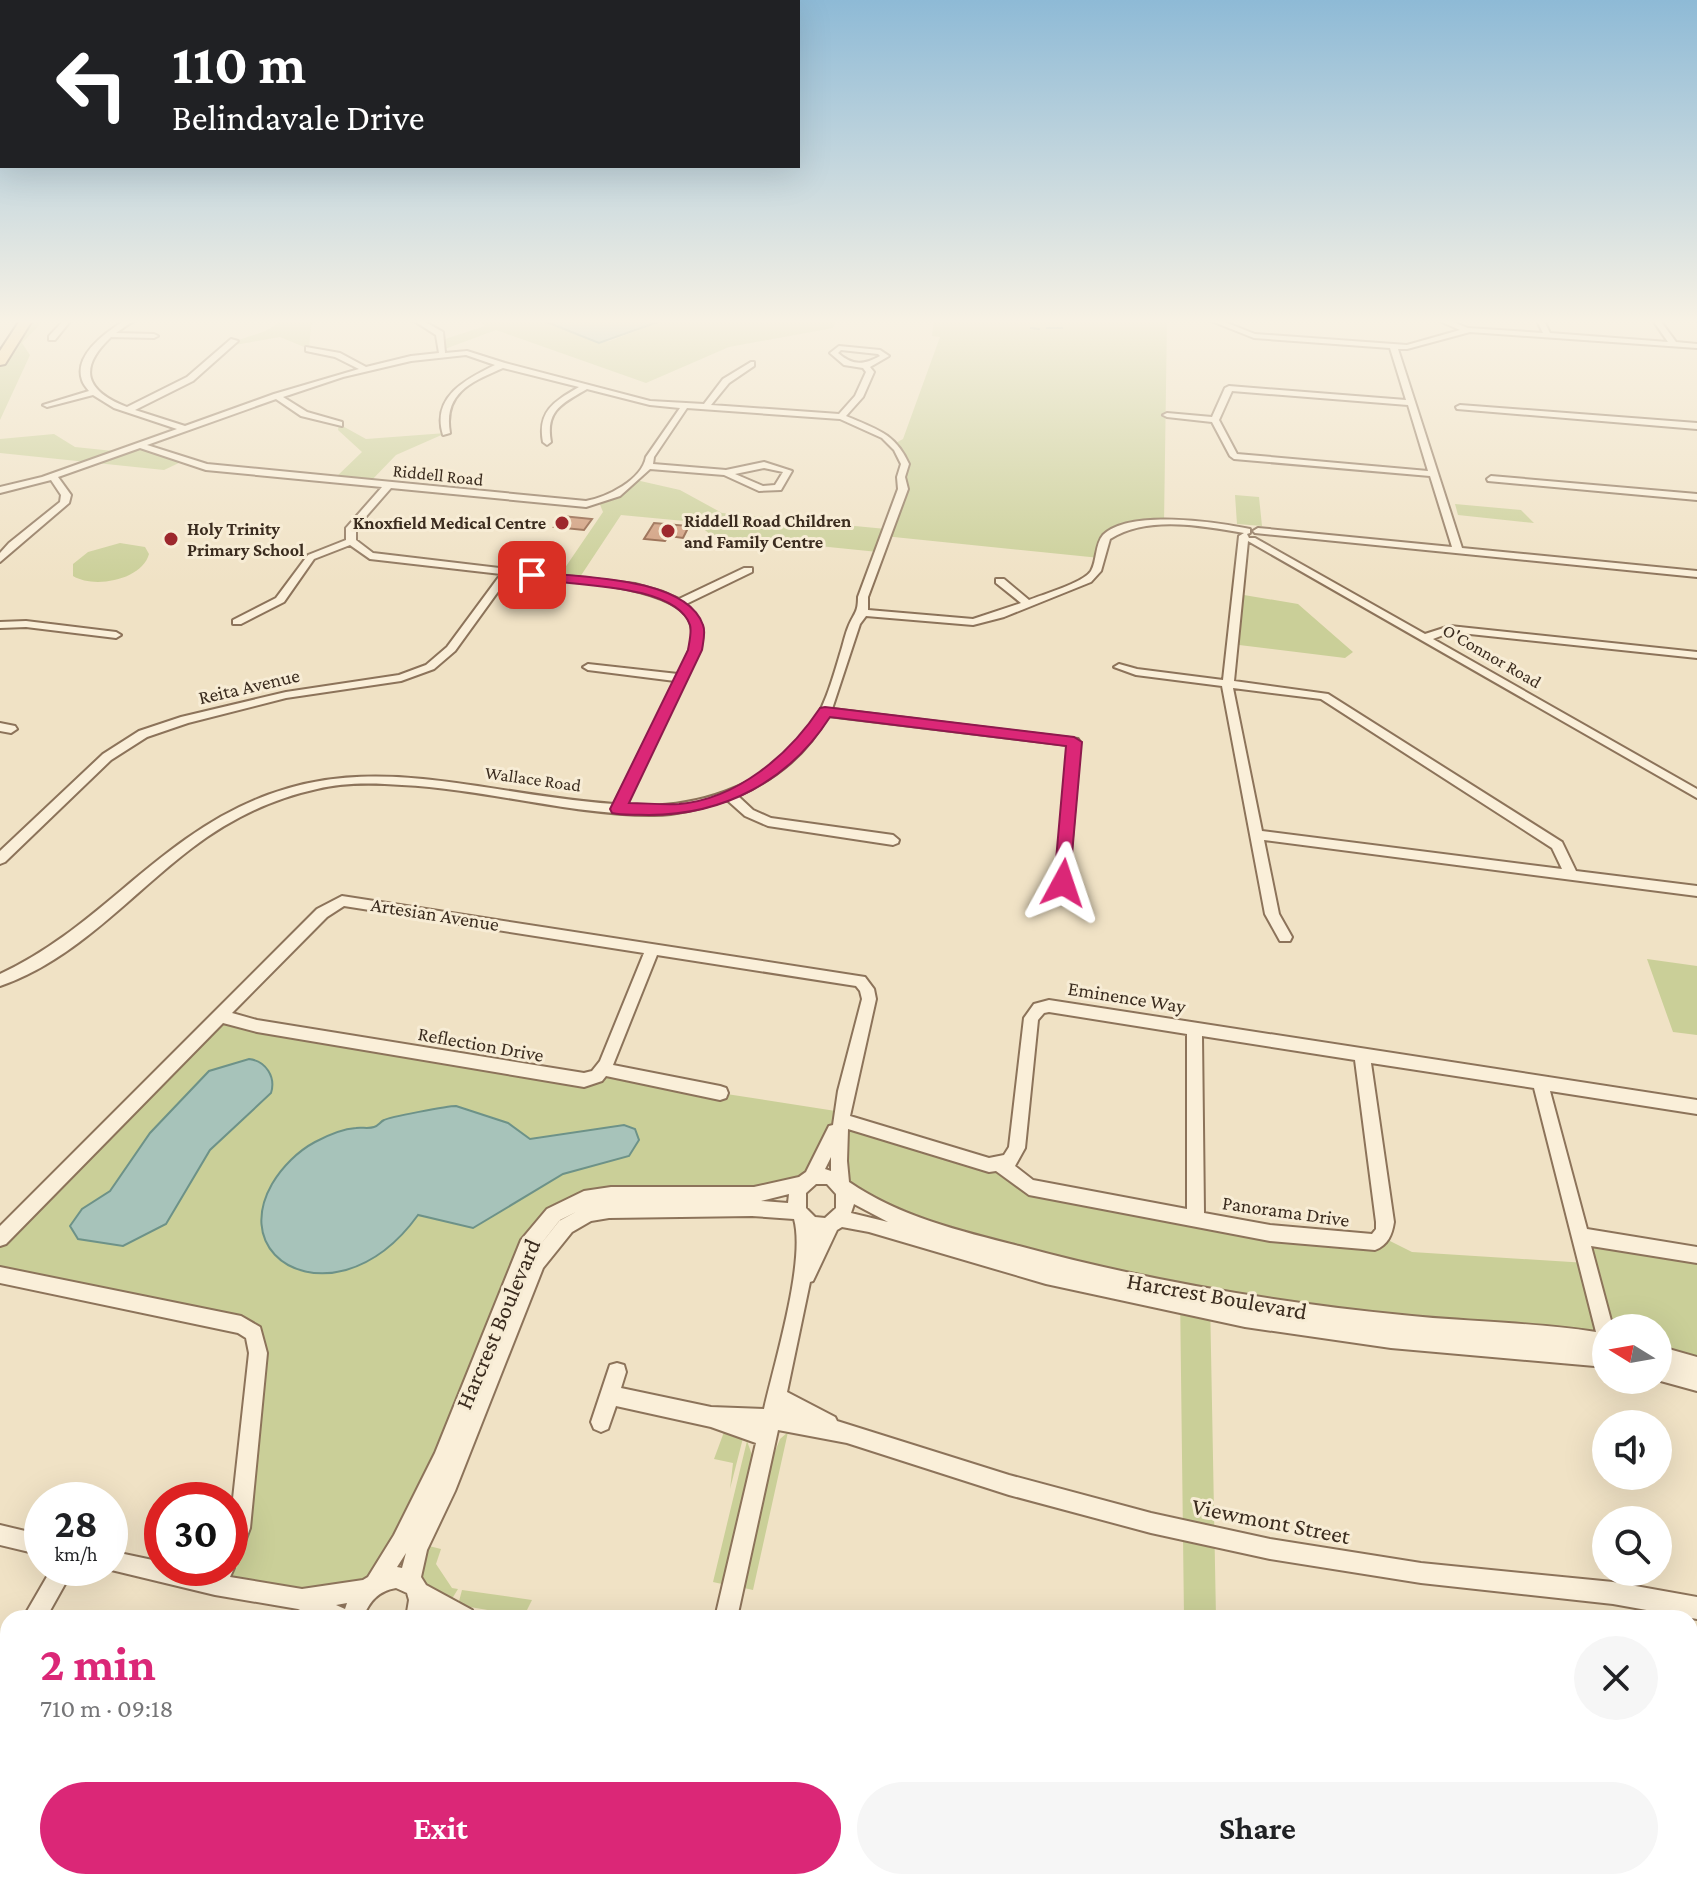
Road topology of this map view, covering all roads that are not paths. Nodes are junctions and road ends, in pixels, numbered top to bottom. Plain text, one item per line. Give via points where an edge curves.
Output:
1 (124, 407) edge
2 (134, 407) edge
3 (246, 407) edge
4 (294, 407) edge
5 (445, 407) edge
6 (556, 407) edge
7 (684, 407) edge
8 (688, 407) edge
9 (849, 407) edge
10 (1221, 407) edge
11 (1412, 407) edge
12 (1462, 407) edge
13 (705, 408) joint
14 (130, 409) junction
15 (1167, 415) dead end
16 (841, 417) junction
17 (1215, 420) junction
18 (339, 424) dead end
19 (1697, 426) edge
20 (185, 429) junction
21 (446, 433) dead end
22 (547, 442) dead end
23 (144, 447) junction
24 (650, 466) junction
25 (726, 473) junction
26 (1433, 474) junction
27 (54, 478) junction
28 (1491, 479) dead end
29 (388, 486) junction
30 (0, 490) edge
31 (1697, 497) edge
32 (1257, 539) junction
33 (351, 541) junction
34 (1458, 549) junction
35 (1243, 556) junction
36 (0, 559) edge
37 (748, 570) dead end
38 (507, 573) junction
39 (1697, 574) edge
40 (1000, 581) dead end
41 (680, 603) junction
42 (1028, 604) junction
43 (863, 613) junction
44 (237, 622) dead end
45 (0, 625) edge
46 (116, 635) dead end
47 (1425, 638) junction
48 (1697, 655) edge
49 (588, 667) dead end
50 (1119, 667) dead end
51 (680, 678) junction
52 (1226, 684) junction
53 (825, 712) junction
54 (1697, 794) edge
55 (730, 796) junction
56 (618, 809) junction
57 (1256, 835) junction
58 (893, 840) dead end
59 (1, 858) edge
60 (1571, 875) junction
61 (1063, 883) dead end
62 (1697, 891) edge
63 (1285, 937) dead end
64 (653, 948) junction
65 (0, 980) edge
66 (220, 1016) junction
67 (1194, 1027) junction
68 (1362, 1053) junction
69 (603, 1069) junction
70 (1540, 1082) junction
71 (720, 1093) dead end
72 (1697, 1107) edge
73 (841, 1120) junction
74 (1007, 1162) junction
75 (808, 1180) junction
76 (842, 1186) junction
77 (801, 1215) junction
78 (1196, 1220) junction
79 (834, 1221) junction
80 (1580, 1236) junction
81 (0, 1238) edge
82 (1697, 1255) edge
83 (0, 1275) edge
84 (801, 1286) junction
85 (1600, 1314) edge
86 (1592, 1342) edge
87 (1592, 1357) edge
88 (1672, 1359) edge
89 (1697, 1366) edge
90 (617, 1372) dead end
91 (1672, 1375) edge
92 (1697, 1382) edge
93 (610, 1395) junction
94 (777, 1397) junction
95 (601, 1422) dead end
96 (769, 1428) junction
97 (847, 1433) junction
98 (245, 1482) edge
99 (0, 1535) edge
100 (24, 1541) edge
101 (248, 1585) edge
102 (371, 1585) junction
103 (53, 1586) edge
104 (414, 1587) junction
105 (300, 1599) junction
106 (1697, 1608) edge
107 (39, 1610) edge
108 (323, 1610) edge
109 (357, 1610) edge
110 (416, 1610) edge
111 (451, 1610) edge
112 (728, 1610) edge

1 - 14 street
2 - 14 street
3 - 20 street, Wallace Road
4 - 18 street
5 - 21 street
6 - 22 street via 543,426
7 - 24 street, Riddell Road via 650,457
8 - 13 street, Wallace Road
9 - 16 street
10 - 17 street
11 - 26 street
12 - 19 street
13 - 16 street, Wallace Road
14 - 20 street
15 - 17 street
16 - 43 street, Wallace Road via 885,436 905,464 903,489 863,597
17 - 26 street via 1234,456
20 - 23 street, Wallace Road
23 - 27 street, Wallace Road
23 - 29 street, Riddell Road via 206,467
24 - 25 street
24 - 29 street, Riddell Road via 623,493 586,504
25 - 25 street via 759,465 788,471 771,490
26 - 34 street
27 - 30 street, Wallace Road
27 - 36 street via 66,500
28 - 31 street
29 - 33 street via 353,523
32 - 34 street via 1290,535
32 - 35 street
32 - 35 street via 1255,550
32 - 42 street via 1208,527 1145,523 1115,530 1102,543 1092,576
32 - 47 street, O'Connor Road
33 - 38 street via 377,557
33 - 44 street via 311,557 280,600
34 - 39 street
35 - 52 street
37 - 41 street
38 - 41 street via 635,587
38 - 59 street, Reita Avenue via 451,649 430,667 401,678 286,695 143,734 107,757
40 - 42 street
41 - 51 street via 699,634
42 - 43 street via 962,623
43 - 53 street, Wallace Road
45 - 46 street
47 - 48 street via 1450,629
47 - 54 street, O'Connor Road
49 - 51 street
50 - 52 street
51 - 56 street
52 - 57 street
52 - 60 street via 1329,698 1557,845
53 - 55 street, Wallace Road via 788,757
53 - 61 street via 1074,742
55 - 56 street, Wallace Road via 673,810
55 - 58 street via 768,822
56 - 65 street, Wallace Road via 391,778 357,777 301,786 213,826 84,933
57 - 60 street
57 - 63 street via 1272,914
60 - 62 street
64 - 66 street, Artesian Avenue via 342,901 322,913
64 - 69 street
64 - 73 street, Artesian Avenue via 865,985 869,999
66 - 69 street, Reflection Drive via 568,1079 591,1079
66 - 81 street, Artesian Avenue
67 - 68 street, Eminence Way
67 - 74 street, Eminence Way via 1039,1008 1030,1023 1017,1148
67 - 78 street
68 - 70 street, Eminence Way
68 - 78 street, Panorama Drive via 1385,1222 1382,1237 1364,1244
69 - 71 street
70 - 72 street, Eminence Way
70 - 80 street
73 - 74 street via 983,1164
73 - 75 street, Artesian Avenue
73 - 76 street, Artesian Avenue
74 - 78 street, Panorama Drive via 1026,1185
75 - 76 street via 828,1177
75 - 77 street via 795,1196
75 - 102 street, Harcrest Boulevard via 754,1195 595,1197 567,1206 543,1224 527,1246 412,1524
76 - 79 street via 847,1200
76 - 86 street, Harcrest Boulevard via 887,1214 932,1229 1155,1287 1315,1314
77 - 79 street via 816,1224
77 - 84 street via 806,1238
77 - 104 street, Harcrest Boulevard via 752,1208 609,1210 588,1214 559,1231 533,1271 445,1491 419,1541
79 - 84 street
79 - 87 street, Harcrest Boulevard via 869,1224 1046,1276 1233,1316 1391,1339
80 - 82 street
80 - 85 street
83 - 98 street via 241,1325 254,1333 258,1353
84 - 94 street
88 - 89 street
90 - 93 street
91 - 92 street
93 - 95 street
93 - 96 street, Viewmont Street
94 - 96 street
94 - 97 street, Viewmont Street
96 - 97 street, Viewmont Street
96 - 112 street
97 - 106 street, Viewmont Street via 1009,1485 1194,1533 1356,1564 1613,1593
99 - 100 street
101 - 105 street
102 - 104 street via 395,1576
102 - 105 street
102 - 109 street, Harcrest Boulevard
103 - 107 street
104 - 110 street, Harcrest Boulevard
104 - 111 street
105 - 108 street

